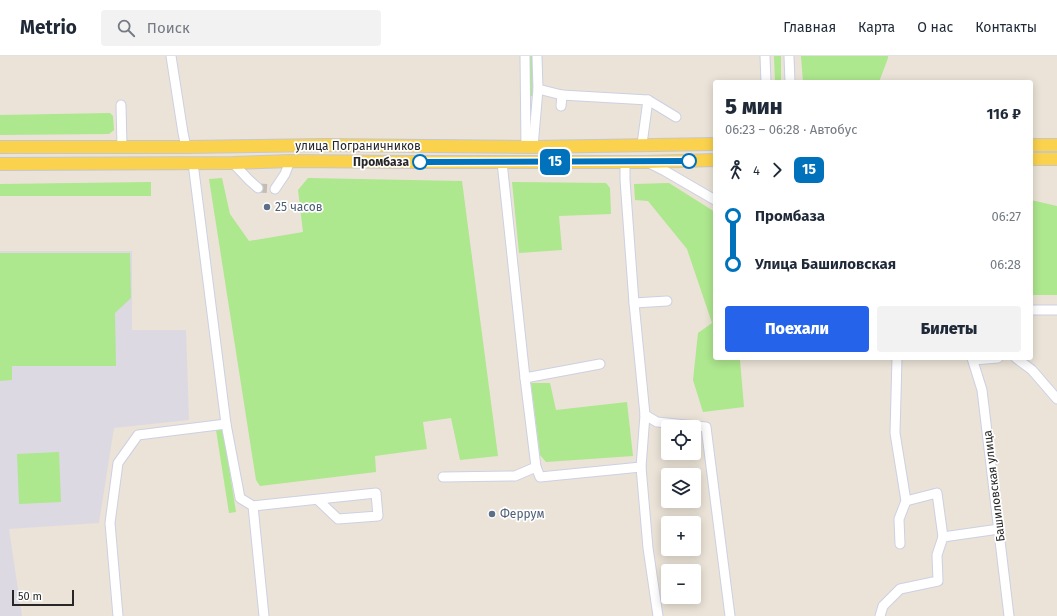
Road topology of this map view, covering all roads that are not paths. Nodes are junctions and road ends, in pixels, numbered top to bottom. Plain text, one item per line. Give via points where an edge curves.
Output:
1 (171, 56) edge
2 (525, 56) edge
3 (537, 56) edge
4 (765, 56) edge
5 (790, 56) edge
6 (766, 80) edge
7 (790, 80) edge
8 (538, 89) junction
9 (562, 96) junction
10 (648, 100) junction
11 (121, 105) dead end
12 (561, 106) dead end
13 (676, 117) dead end
14 (642, 144) junction
15 (713, 144) edge
16 (1033, 145) edge
17 (1057, 145) edge
18 (343, 146) junction
19 (393, 146) junction
20 (0, 147) edge
21 (122, 147) junction
22 (530, 147) junction
23 (186, 148) junction
24 (1033, 159) edge
25 (1057, 159) edge
26 (713, 160) edge
27 (290, 161) junction
28 (343, 162) junction
29 (399, 162) junction
30 (502, 162) junction
31 (625, 162) junction
32 (646, 162) junction
33 (193, 163) junction
34 (233, 163) junction
35 (0, 164) edge
36 (258, 188) tunnel mouth
37 (275, 189) dead end
38 (713, 199) edge
39 (667, 301) dead end
40 (634, 303) junction
41 (1033, 310) edge
42 (1057, 310) edge
43 (897, 360) edge
44 (972, 360) edge
45 (1019, 360) edge
46 (600, 364) dead end
47 (525, 378) junction
48 (1057, 400) edge
49 (645, 415) junction
50 (226, 424) junction
51 (641, 466) junction
52 (536, 467) junction
53 (443, 477) dead end
54 (318, 500) junction
55 (906, 501) junction
56 (253, 506) junction
57 (999, 529) junction
58 (943, 537) junction
59 (900, 544) dead end
60 (118, 616) edge
61 (264, 616) edge
62 (658, 616) edge
63 (730, 616) edge
64 (880, 616) edge
65 (1009, 616) edge

1 - 23 street
2 - 22 street
3 - 8 street
4 - 6 street
5 - 7 street
8 - 9 street
8 - 22 street
9 - 10 street
9 - 12 street
10 - 13 street
10 - 14 street
11 - 21 street
14 - 15 main road, улица Пограничников
14 - 22 main road, улица Пограничников
16 - 17 main road
18 - 19 main road, улица Пограничников
18 - 23 main road, улица Пограничников
18 - 28 main road via 352,154
19 - 22 main road, улица Пограничников
19 - 29 main road via 386,149 385,153 390,159
20 - 21 main road, улица Пограничников
21 - 23 main road, улица Пограничников
24 - 25 main road
26 - 32 main road, улица Пограничников
27 - 28 main road, улица Пограничников
27 - 34 main road, улица Пограничников
27 - 37 street
28 - 29 main road, улица Пограничников
29 - 30 main road, улица Пограничников
30 - 31 main road, улица Пограничников
30 - 47 street
31 - 32 main road, улица Пограничников
31 - 40 street
32 - 38 street
33 - 34 main road, улица Пограничников
33 - 35 main road, улица Пограничников
33 - 50 street
34 - 36 street
39 - 40 street
40 - 49 street
41 - 42 street
43 - 55 street via 895,432
44 - 57 street, Башиловская улица via 982,390
45 - 48 street via 1032,370
46 - 47 street
47 - 52 street
49 - 51 street
49 - 63 street via 657,422 706,427
50 - 56 street via 240,498
50 - 60 street via 138,435 118,462 110,523
51 - 52 street via 540,477
51 - 62 street via 648,548
52 - 53 street via 515,476
54 - 54 street via 376,493 378,516 338,519
54 - 56 street
55 - 58 street via 937,493
55 - 59 street via 899,519
56 - 61 street
57 - 58 street
57 - 65 street, Башиловская улица
58 - 64 street via 937,555 938,581 900,589 883,606

